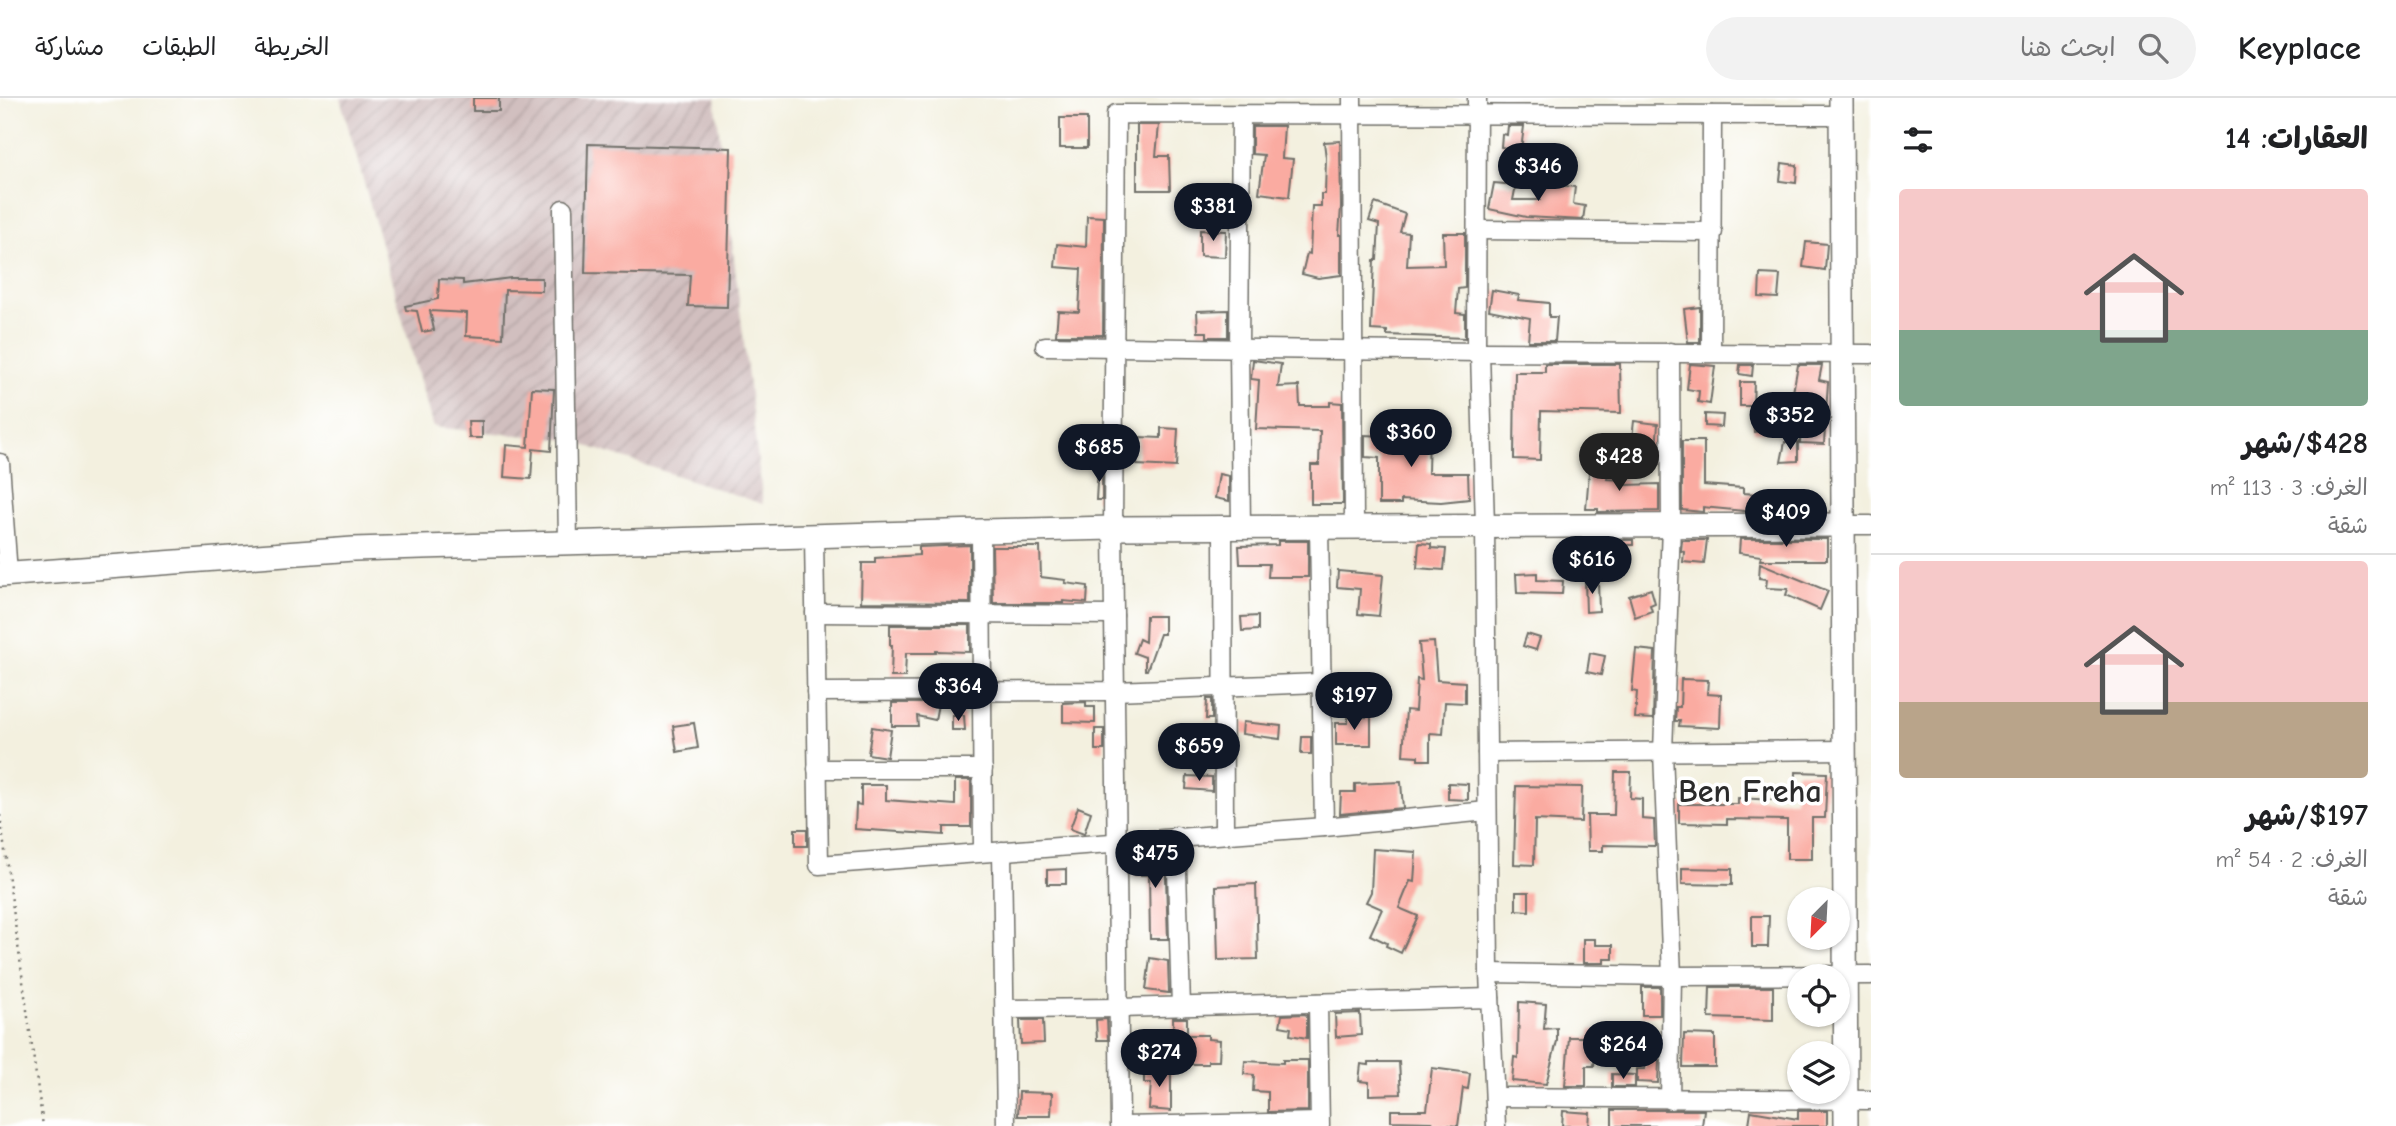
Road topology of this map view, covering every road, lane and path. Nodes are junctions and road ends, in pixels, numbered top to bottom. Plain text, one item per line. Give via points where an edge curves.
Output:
1 (1352, 106) edge
2 (1477, 106) edge
3 (1841, 107) edge
4 (1241, 115) junction
5 (1712, 115) junction
6 (563, 209) dead end
7 (1477, 230) junction
8 (1713, 232) junction
9 (1045, 346) dead end
10 (1114, 347) junction
11 (1239, 349) junction
12 (1353, 350) junction
13 (1478, 352) junction
14 (1670, 352) junction
15 (1711, 352) junction
16 (1871, 354) edge
17 (1843, 355) junction
18 (0, 463) edge
19 (1844, 525) junction
20 (1871, 525) edge
21 (1485, 526) junction
22 (1671, 526) junction
23 (1319, 527) junction
24 (1354, 527) junction
25 (1113, 528) junction
26 (1232, 528) junction
27 (981, 531) junction
28 (814, 536) junction
29 (568, 543) junction
30 (4, 575) edge
31 (815, 612) junction
32 (982, 613) junction
33 (1114, 615) junction
34 (1320, 683) junction
35 (1223, 687) junction
36 (982, 691) junction
37 (1115, 691) junction
38 (816, 692) junction
39 (1845, 750) junction
40 (1487, 752) junction
41 (1663, 752) junction
42 (817, 769) junction
43 (983, 769) junction
44 (1487, 811) junction
45 (0, 815) edge
46 (1324, 827) junction
47 (1224, 833) junction
48 (1176, 836) junction
49 (1117, 841) junction
50 (1002, 851) junction
51 (983, 852) junction
52 (1845, 964) edge
53 (1489, 973) junction
54 (1787, 975) edge
55 (1850, 975) edge
56 (1871, 975) edge
57 (1672, 976) junction
58 (1490, 998) junction
59 (1318, 1003) junction
60 (1181, 1007) junction
61 (1119, 1008) junction
62 (1006, 1009) junction
63 (1494, 1097) junction
64 (1670, 1100) junction
65 (1787, 1100) edge
66 (1850, 1100) edge
67 (1871, 1100) edge
68 (1846, 1104) edge
69 (1320, 1124) edge
70 (43, 1126) edge
71 (1006, 1126) edge
72 (1121, 1126) edge
73 (1496, 1126) edge
74 (1846, 1126) edge

1 - 2 street
1 - 4 street
1 - 12 street
2 - 5 street
2 - 7 street
3 - 5 street
3 - 17 main road
4 - 10 street via 1116,114
4 - 11 street
5 - 8 street
6 - 29 street
7 - 8 street
7 - 13 street
8 - 15 street
9 - 10 street
10 - 11 street
10 - 25 street
11 - 12 street
11 - 26 street
12 - 13 street
12 - 24 street
13 - 14 street
13 - 21 street
14 - 15 street
14 - 22 street
15 - 17 street
16 - 17 street
17 - 19 main road
18 - 30 street
19 - 20 street
19 - 22 main road
19 - 39 main road
21 - 22 main road
21 - 24 main road
21 - 40 street
22 - 41 street
23 - 24 main road
23 - 26 main road
23 - 34 street
25 - 26 main road
25 - 27 main road
25 - 33 street
26 - 35 street
27 - 28 main road
27 - 32 street
28 - 29 main road
28 - 31 street
29 - 30 main road via 353,549
31 - 32 street
31 - 38 street
32 - 33 street
32 - 36 street
33 - 37 street
34 - 35 street
34 - 46 street
35 - 37 street
35 - 47 street
36 - 37 street
36 - 38 street
36 - 43 street
37 - 49 street
38 - 42 street
39 - 41 street
39 - 52 main road
40 - 41 street
40 - 44 street
41 - 57 street
42 - 43 street
42 - 51 street via 819,865
43 - 51 street
44 - 46 street
44 - 53 street
45 - 70 path
46 - 47 street
47 - 48 street
48 - 49 street
48 - 60 street
49 - 50 street
49 - 61 street
50 - 51 street
50 - 62 street
53 - 57 street
53 - 58 street
54 - 57 street
55 - 56 street
57 - 64 street
58 - 59 street
58 - 63 street
59 - 60 street
59 - 69 street
60 - 61 street
61 - 62 street
61 - 72 street
62 - 71 street
63 - 64 street
63 - 73 street
64 - 65 street
66 - 67 street
68 - 74 main road
69 - 72 street

